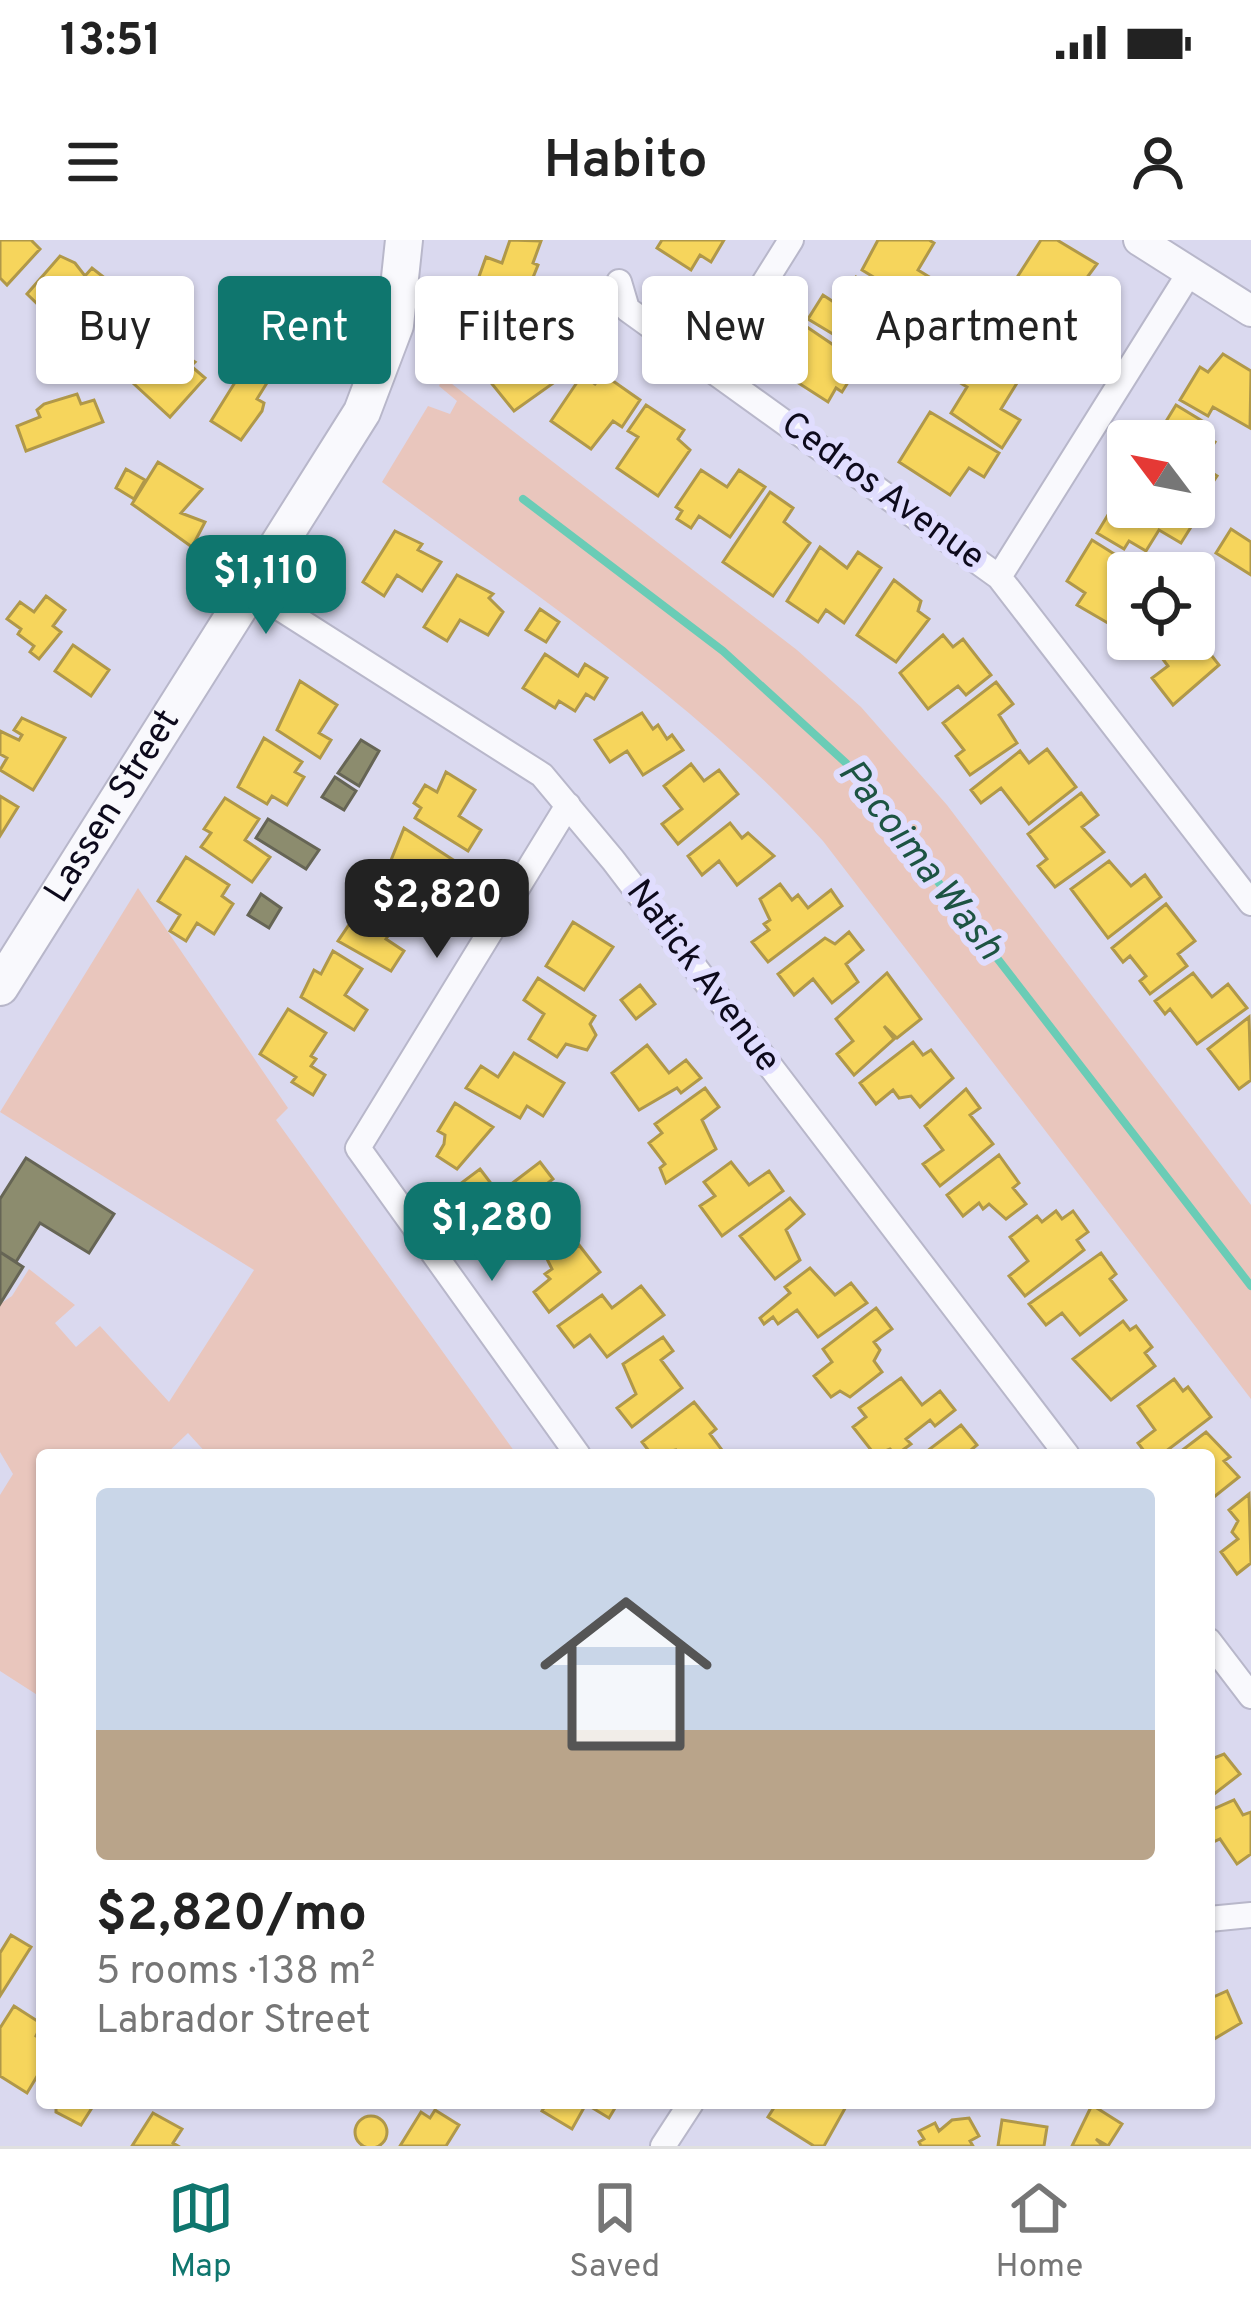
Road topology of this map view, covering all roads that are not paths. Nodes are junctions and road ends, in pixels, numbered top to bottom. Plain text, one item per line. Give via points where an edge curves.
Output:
1 (404, 240) edge
2 (791, 240) edge
3 (1139, 240) edge
4 (1190, 272) junction
5 (768, 276) edge
6 (620, 283) dead end
7 (1251, 311) edge
8 (642, 320) edge
9 (733, 384) edge
10 (999, 577) junction
11 (253, 591) junction
12 (568, 805) junction
13 (1251, 903) edge
14 (0, 987) edge
15 (574, 1449) edge
16 (1062, 1449) edge
17 (1215, 1649) edge
18 (1251, 1696) edge
19 (1251, 1916) edge
20 (1215, 1919) edge
21 (687, 2109) edge
22 (663, 2146) edge

1 - 11 main road, Lassen Street via 394,325 370,395
2 - 5 street
3 - 4 street
4 - 7 street
4 - 10 street
6 - 8 street, Cedros Avenue via 627,309
9 - 10 street, Cedros Avenue
10 - 13 street, Cedros Avenue
11 - 12 street, Natick Avenue via 542,775
11 - 14 main road, Lassen Street
12 - 15 street via 358,1148
12 - 16 street, Natick Avenue
17 - 18 street
19 - 20 street
21 - 22 street

